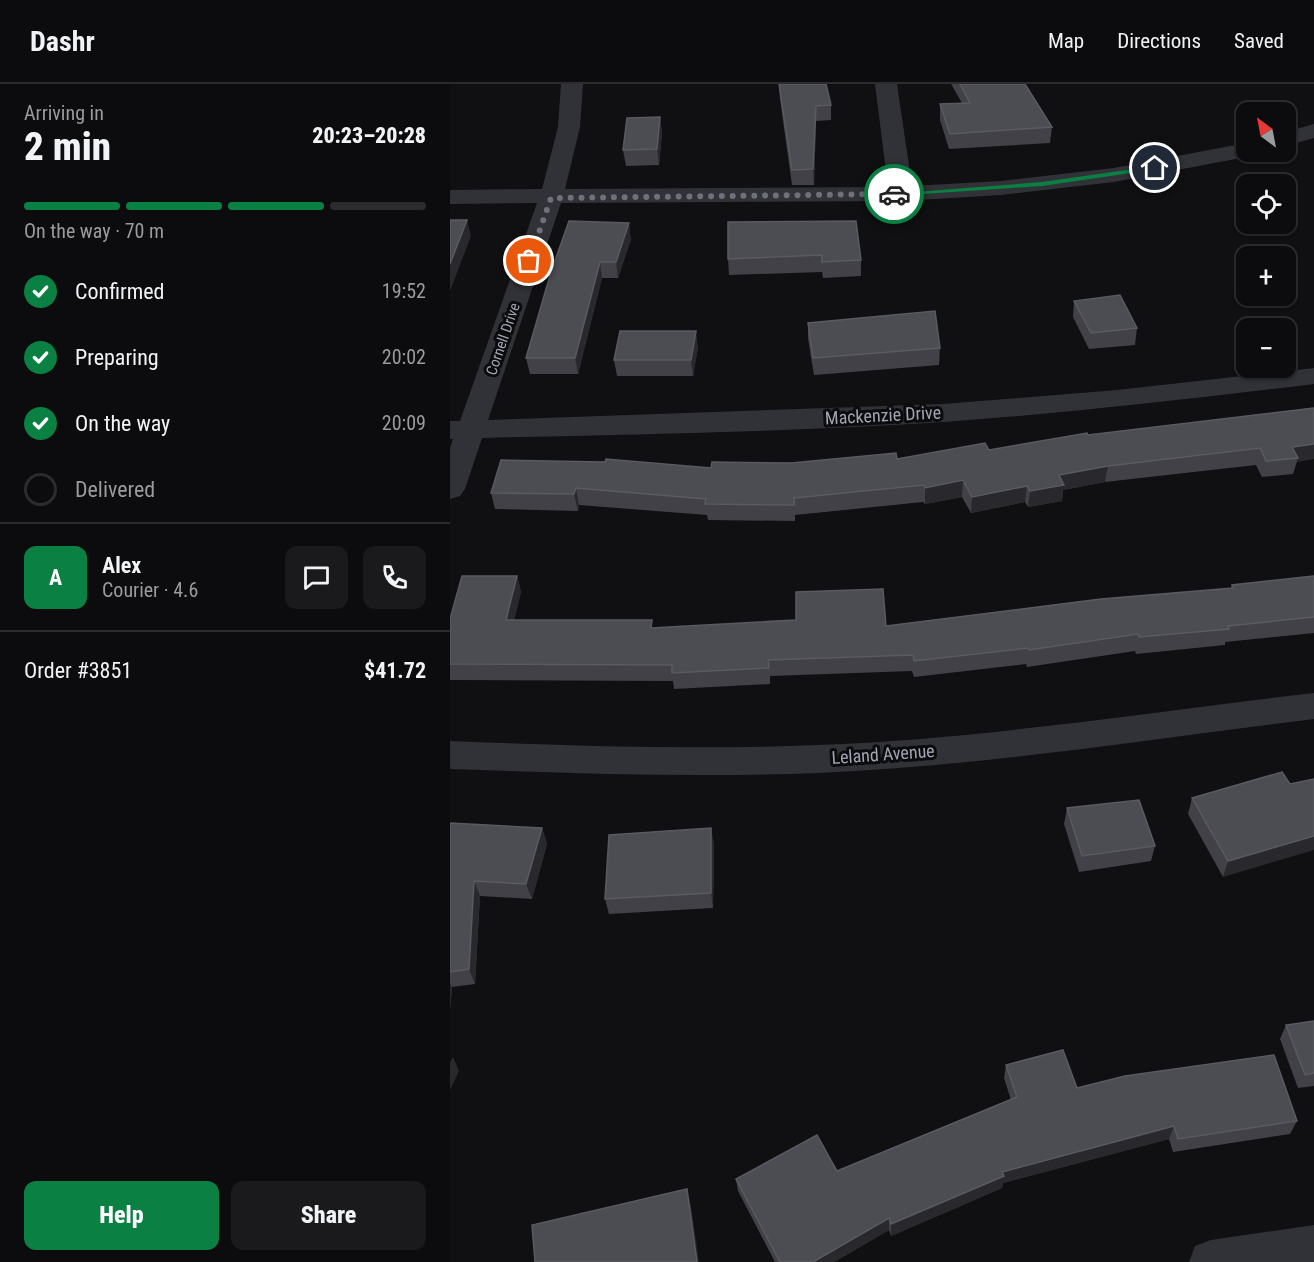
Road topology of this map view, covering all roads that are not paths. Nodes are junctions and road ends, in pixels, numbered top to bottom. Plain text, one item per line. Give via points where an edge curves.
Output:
1 (572, 84) edge
2 (886, 84) edge
3 (1314, 131) edge
4 (1296, 136) edge
5 (1236, 152) edge
6 (901, 194) junction
7 (450, 197) edge
8 (551, 198) junction
9 (1314, 376) edge
10 (461, 430) edge
11 (450, 489) edge
12 (1314, 706) edge
13 (450, 755) edge
14 (1314, 1247) edge
15 (1211, 1262) edge

1 - 8 street, Cornell Drive via 569,127
2 - 6 street
3 - 4 street
5 - 6 street via 1103,177
6 - 8 street
7 - 8 street
8 - 10 street, Cornell Drive
9 - 10 street, Mackenzie Drive via 1117,399 944,413
10 - 11 street, Cornell Drive
12 - 13 street, Leland Avenue via 924,752 817,759 583,760
14 - 15 street

